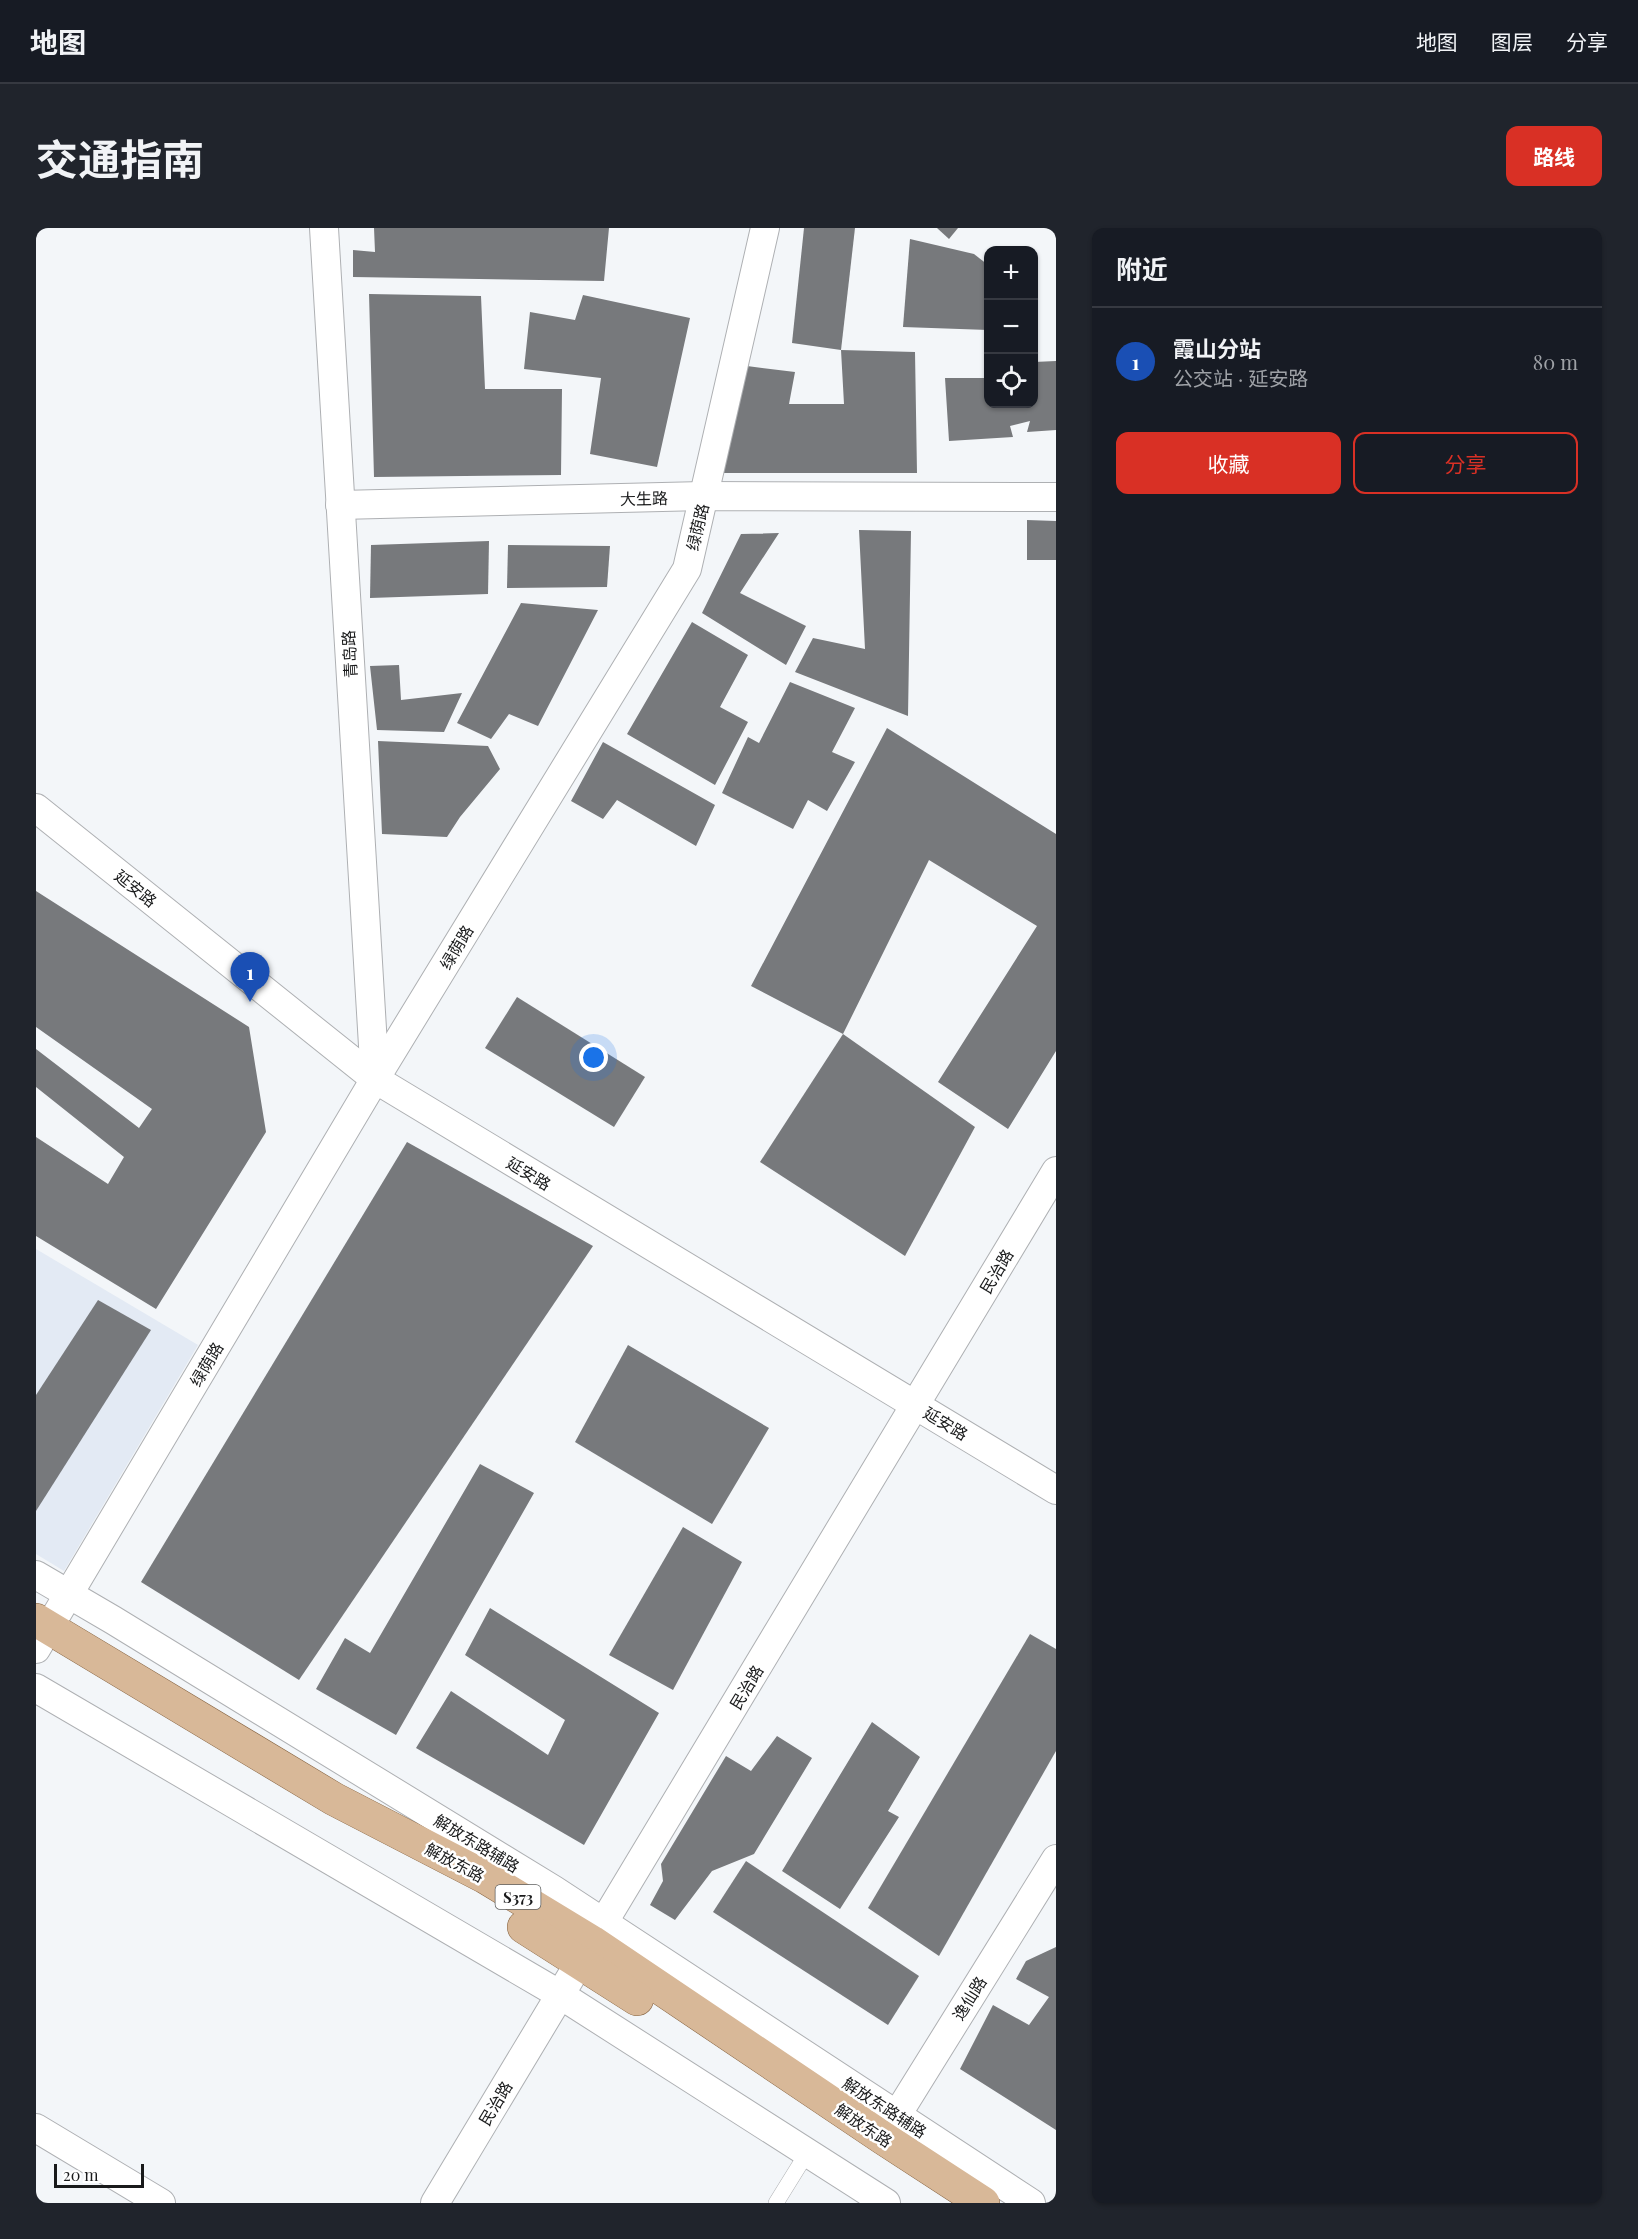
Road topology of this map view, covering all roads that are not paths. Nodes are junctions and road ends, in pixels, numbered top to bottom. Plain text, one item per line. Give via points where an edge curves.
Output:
1 (324, 228) edge
2 (765, 228) edge
3 (704, 496) junction
4 (1056, 497) edge
5 (340, 505) junction
6 (36, 808) edge
7 (375, 1079) junction
8 (1056, 1171) edge
9 (916, 1405) junction
10 (1056, 1490) edge
11 (36, 1575) edge
12 (39, 1637) edge
13 (36, 1688) edge
14 (1056, 1859) edge
15 (585, 1951) junction
16 (559, 1994) junction
17 (36, 2128) edge
18 (883, 2138) junction
19 (807, 2153) junction
20 (161, 2203) edge
21 (435, 2203) edge
22 (776, 2203) edge
23 (886, 2203) edge
24 (951, 2203) edge
25 (983, 2203) edge
26 (1031, 2203) edge

1 - 5 street, 青岛路
2 - 3 street, 绿荫路
3 - 4 street, 大生路
3 - 5 street, 大生路
3 - 7 street, 绿荫路 via 687,569
5 - 7 street, 青岛路
6 - 7 street, 延安路
7 - 9 street, 延安路
7 - 12 street, 绿荫路
8 - 9 street, 民治路
9 - 10 street, 延安路
9 - 15 street, 民治路
11 - 26 street, 解放东路辅路 via 554,1890
12 - 15 main road, 解放东路 / S373 via 324,1814
13 - 16 street
14 - 18 street, 逸仙路
15 - 16 street, 民治路
15 - 18 main road, 解放东路 / S373
15 - 24 main road, 解放东路 / S373
16 - 19 street
16 - 21 street, 民治路
17 - 20 street
18 - 25 main road, 解放东路 / S373
19 - 22 lane
19 - 23 street

